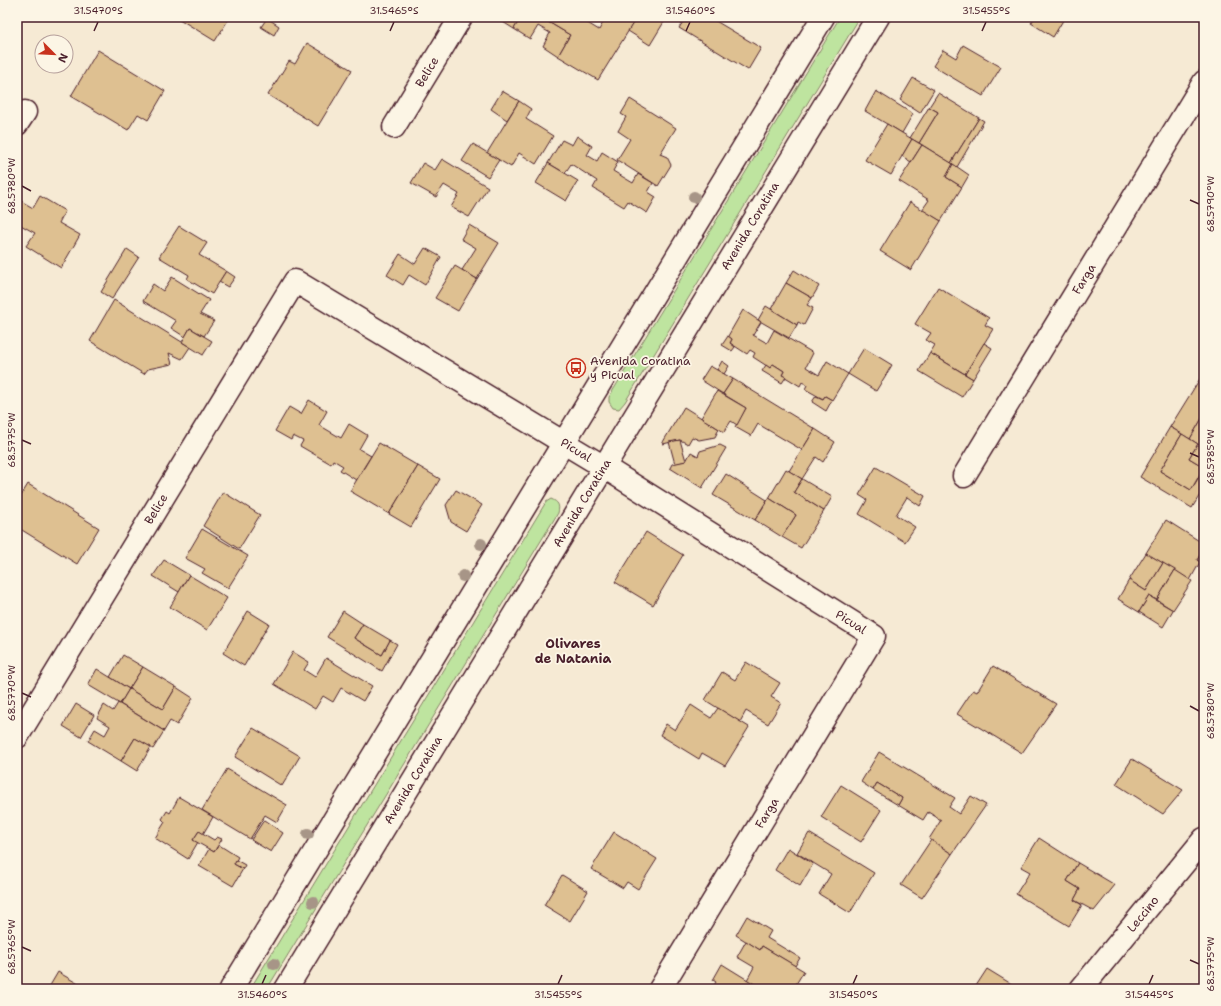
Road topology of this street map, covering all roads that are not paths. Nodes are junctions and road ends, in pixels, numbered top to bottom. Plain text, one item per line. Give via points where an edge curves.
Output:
1 (461, 17) edge
2 (823, 17) edge
3 (878, 17) edge
4 (1204, 82) edge
5 (394, 126) dead end
6 (296, 281) joint
7 (564, 442) junction
8 (604, 467) junction
9 (964, 476) dead end
10 (874, 636) joint
11 (17, 737) edge
12 (1204, 839) edge
13 (231, 989) edge
14 (286, 989) edge
15 (660, 989) edge
16 (1081, 989) edge

1 - 5 street, Belice
2 - 7 street
3 - 8 street, Avenida Coratina
4 - 9 street, Farga
6 - 7 street, Picual
6 - 11 street, Belice
7 - 8 street, Picual
7 - 13 street
8 - 10 street, Picual
8 - 14 street, Avenida Coratina
10 - 15 street, Farga
12 - 16 street, Leccino

